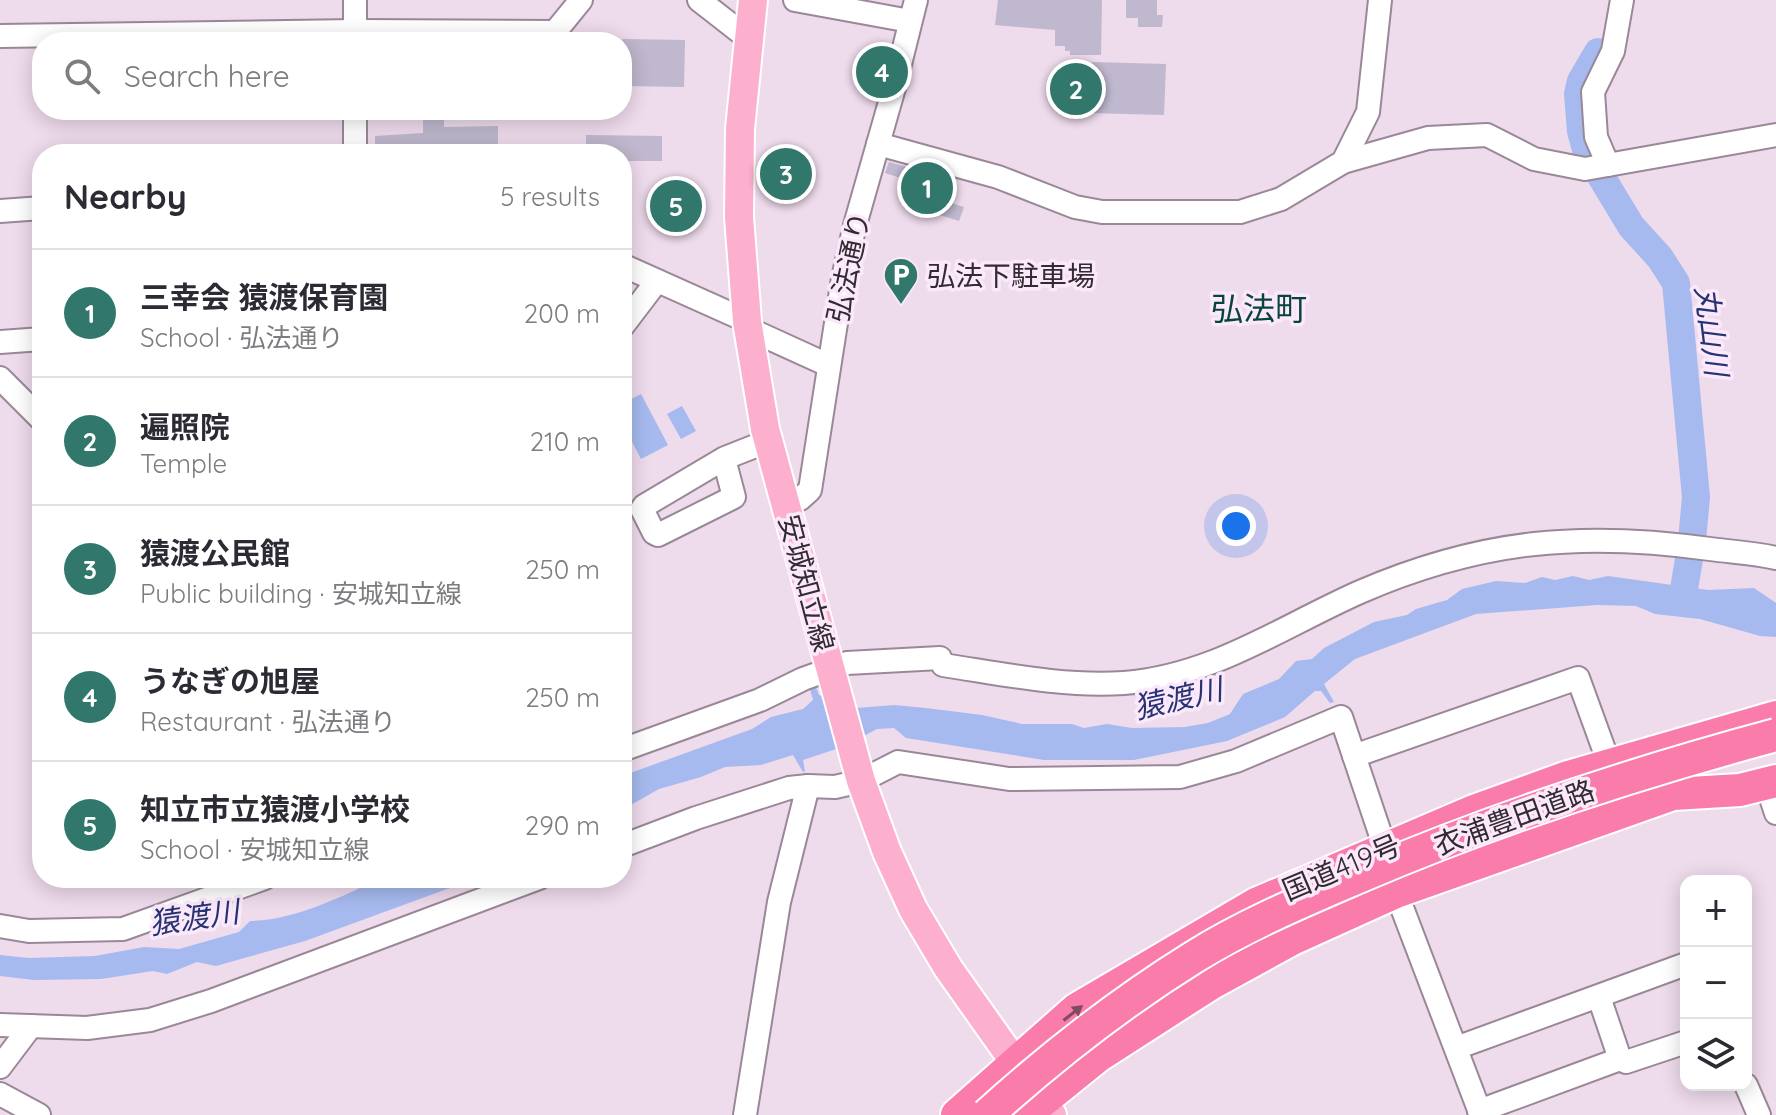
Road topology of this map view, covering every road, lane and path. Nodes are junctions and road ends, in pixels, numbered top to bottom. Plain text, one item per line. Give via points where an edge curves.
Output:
1 (355, 0) edge
2 (581, 0) edge
3 (699, 0) edge
4 (753, 0) edge
5 (795, 0) edge
6 (1380, 0) edge
7 (1622, 0) edge
8 (913, 10) edge
9 (355, 32) edge
10 (555, 32) edge
11 (0, 36) edge
12 (32, 36) edge
13 (749, 39) junction
14 (355, 120) edge
15 (1776, 135) edge
16 (355, 144) edge
17 (878, 144) junction
18 (1343, 162) junction
19 (1608, 165) junction
20 (32, 209) edge
21 (0, 211) edge
22 (632, 270) edge
23 (657, 281) junction
24 (632, 314) edge
25 (748, 325) junction
26 (32, 340) edge
27 (0, 342) edge
28 (828, 365) junction
29 (0, 378) edge
30 (32, 410) edge
31 (768, 441) junction
32 (724, 459) dead end
33 (786, 505) junction
34 (1776, 558) edge
35 (833, 676) junction
36 (1776, 717) edge
37 (1776, 735) edge
38 (632, 746) edge
39 (1776, 747) edge
40 (1606, 755) dead end
41 (1354, 756) junction
42 (859, 777) junction
43 (808, 786) junction
44 (1774, 786) edge
45 (632, 843) edge
46 (1385, 848) junction
47 (237, 888) edge
48 (512, 888) edge
49 (1396, 892) junction
50 (0, 926) edge
51 (1680, 966) edge
52 (1599, 997) junction
53 (0, 1025) edge
54 (31, 1026) junction
55 (1680, 1044) edge
56 (1456, 1048) junction
57 (1620, 1059) junction
58 (1014, 1063) junction
59 (0, 1067) edge
60 (1749, 1091) edge
61 (0, 1094) edge
62 (1039, 1110) edge
63 (1480, 1113) edge
64 (39, 1115) edge
65 (745, 1115) edge
66 (957, 1115) edge
67 (987, 1115) edge
68 (1007, 1115) edge
69 (1759, 1115) edge

1 - 9 street
2 - 10 street
3 - 13 street
4 - 13 main road, 安城知立線
5 - 8 street
6 - 18 street via 1368,112
7 - 19 street via 1613,51 1593,92 1596,137
8 - 17 street, 弘法通り
11 - 12 street
13 - 25 main road, 安城知立線 via 739,217
14 - 16 street
15 - 19 street
17 - 18 street via 1102,212 1240,212 1281,199
17 - 28 street, 弘法通り via 855,225
18 - 19 street via 1428,138 1487,135 1534,159 1585,169
20 - 21 street
22 - 23 street
23 - 24 street
23 - 25 street
25 - 28 street
25 - 31 main road, 安城知立線
26 - 27 street
28 - 33 street, 弘法通り via 810,490
29 - 30 street
31 - 32 street
31 - 33 main road, 安城知立線
33 - 35 main road, 安城知立線
34 - 35 street via 1675,543 1562,540 1505,546 1423,567 1360,592 1207,666 1125,683 1056,682 943,665 940,658 847,663
35 - 38 street via 803,679
35 - 42 main road, 安城知立線
36 - 46 highway, 国道419号 via 1568,777
37 - 67 highway, 衣浦豊田道路, bridge via 1539,806 1275,913 1194,957 1115,1011
39 - 68 highway, 衣浦豊田道路 via 1551,816 1403,869 1298,917 1164,992 1056,1071
40 - 41 street via 1578,678
41 - 42 street via 1341,717 1236,761 1180,777 1009,779 898,762
41 - 46 street
42 - 43 street via 835,787
42 - 58 main road, 安城知立線 via 913,909
43 - 45 street
43 - 65 street via 779,902
44 - 49 highway, 国道419号 via 1673,794
46 - 49 street
58 -> 46 highway, 国道419号 via 1077,1009 1137,972 1256,904
47 - 50 street via 123,929 29,931
48 - 54 street via 150,1020 87,1028
49 - 56 street
49 - 62 highway, 国道419号 via 1210,984 1098,1056
51 - 52 street
52 - 56 street
52 - 57 street
53 - 54 street
54 - 59 street
55 - 57 street via 1626,1062
56 - 63 street
57 - 63 street
58 - 62 main road, 安城知立線
58 - 66 highway, 国道419号
60 - 69 street
61 - 64 street

